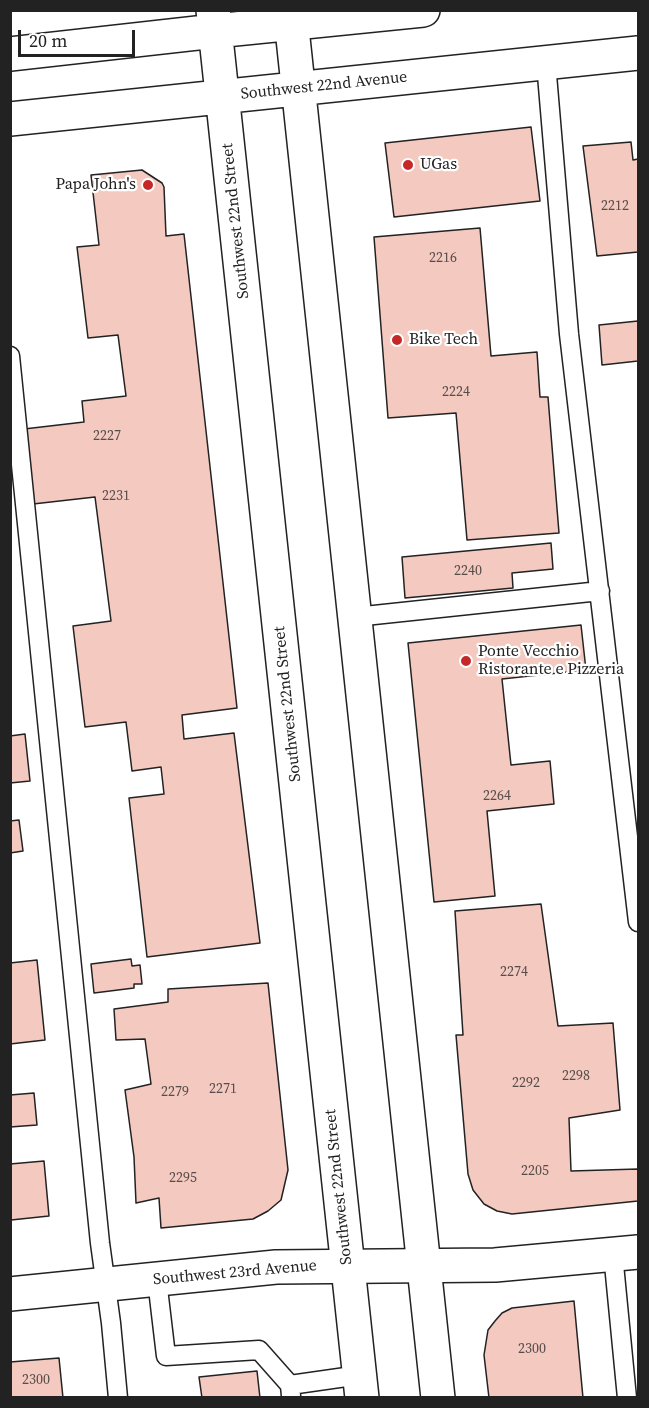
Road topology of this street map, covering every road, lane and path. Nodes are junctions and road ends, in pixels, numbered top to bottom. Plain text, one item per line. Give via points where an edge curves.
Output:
1 (423, 10) edge
2 (417, 11) edge
3 (290, 17) edge
4 (214, 20) edge
5 (639, 53) edge
6 (10, 54) edge
7 (546, 63) junction
8 (298, 88) junction
9 (222, 97) junction
10 (10, 119) edge
11 (10, 356) edge
12 (600, 591) junction
13 (355, 617) junction
14 (639, 922) edge
15 (626, 1253) edge
16 (424, 1265) junction
17 (348, 1266) junction
18 (157, 1280) junction
19 (106, 1284) junction
20 (10, 1294) edge
21 (361, 1386) edge
22 (291, 1391) edge
23 (118, 1398) edge
24 (438, 1398) edge
25 (627, 1398) edge

1 - 2 main road
2 - 3 main road
3 - 4 main road
3 - 8 main road
4 - 6 main road
4 - 9 main road, Southwest 22nd Street
5 - 7 main road, Southwest 22nd Avenue
7 - 8 main road, Southwest 22nd Avenue
7 - 12 lane via 569,334
8 - 9 main road, Southwest 22nd Avenue
8 - 13 main road
9 - 10 main road, Southwest 22nd Avenue
9 - 17 main road, Southwest 22nd Street
11 - 19 lane
12 - 13 lane
12 - 14 lane
13 - 16 main road
15 - 16 main road, Southwest 23rd Avenue via 495,1265
15 - 25 lane
16 - 17 main road, Southwest 23rd Avenue
16 - 24 main road
17 - 18 main road, Southwest 23rd Avenue via 276,1267
17 - 21 main road, Southwest 22nd Street
18 - 19 main road, Southwest 23rd Avenue
18 - 22 lane via 166,1356 259,1350
19 - 20 main road, Southwest 23rd Avenue
19 - 23 lane
21 - 22 lane

